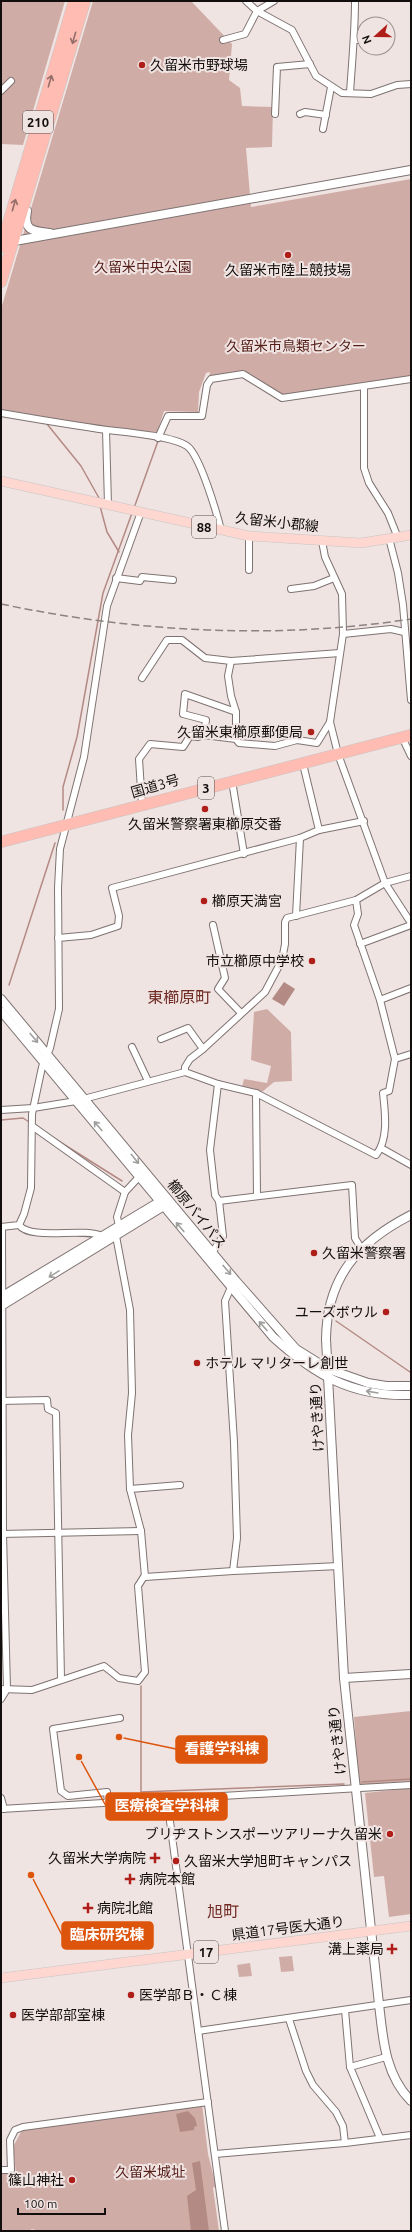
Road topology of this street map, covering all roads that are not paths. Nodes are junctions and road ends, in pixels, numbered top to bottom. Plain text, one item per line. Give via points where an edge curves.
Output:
1 (74, 1) edge
2 (85, 1) edge
3 (246, 1) edge
4 (274, 1) edge
5 (355, 1) edge
6 (257, 11) junction
7 (223, 40) dead end
8 (355, 40) joint
9 (310, 64) junction
10 (11, 81) dead end
11 (411, 84) edge
12 (331, 87) junction
13 (1, 91) edge
14 (350, 93) junction
15 (275, 114) dead end
16 (300, 114) dead end
17 (326, 115) junction
18 (323, 128) dead end
19 (411, 170) edge
20 (33, 175) junction
21 (59, 233) junction
22 (4, 244) edge
23 (1, 282) edge
24 (411, 380) edge
25 (364, 387) junction
26 (1, 413) edge
27 (106, 430) junction
28 (158, 438) junction
29 (1, 481) edge
30 (108, 505) junction
31 (141, 512) junction
32 (221, 530) junction
33 (411, 535) edge
34 (249, 536) junction
35 (394, 538) junction
36 (322, 541) junction
37 (249, 570) dead end
38 (116, 578) junction
39 (334, 578) junction
40 (173, 580) dead end
41 (291, 589) dead end
42 (407, 633) edge
43 (343, 634) junction
44 (340, 653) junction
45 (231, 660) junction
46 (142, 678) dead end
47 (411, 700) edge
48 (236, 712) junction
49 (330, 722) junction
50 (204, 735) junction
51 (407, 736) edge
52 (236, 739) junction
53 (338, 754) junction
54 (411, 756) edge
55 (303, 764) junction
56 (232, 781) junction
57 (142, 805) junction
58 (364, 821) junction
59 (66, 825) junction
60 (319, 830) junction
61 (300, 838) junction
62 (1, 842) edge
63 (244, 854) junction
64 (411, 876) edge
65 (385, 883) junction
66 (356, 900) junction
67 (296, 916) junction
68 (411, 924) edge
69 (213, 925) dead end
70 (58, 938) junction
71 (360, 944) junction
72 (411, 988) edge
73 (1, 999) edge
74 (380, 1000) junction
75 (4, 1011) edge
76 (241, 1013) junction
77 (162, 1039) dead end
78 (132, 1047) dead end
79 (203, 1049) junction
80 (411, 1054) edge
81 (46, 1059) junction
82 (395, 1059) junction
83 (185, 1072) junction
84 (148, 1081) junction
85 (218, 1084) junction
86 (256, 1093) junction
87 (79, 1099) junction
88 (1, 1110) edge
89 (32, 1111) junction
90 (32, 1126) junction
91 (382, 1148) junction
92 (411, 1165) edge
93 (139, 1177) junction
94 (125, 1192) junction
95 (257, 1196) junction
96 (170, 1201) junction
97 (219, 1201) junction
98 (162, 1205) junction
99 (411, 1215) edge
100 (19, 1225) junction
101 (119, 1226) junction
102 (1, 1227) edge
103 (102, 1236) junction
104 (116, 1236) junction
105 (361, 1248) junction
106 (212, 1253) junction
107 (233, 1284) junction
108 (2, 1301) edge
109 (328, 1369) junction
110 (328, 1379) junction
111 (411, 1386) edge
112 (411, 1395) edge
113 (2, 1401) edge
114 (180, 1485) dead end
115 (130, 1489) junction
116 (140, 1530) junction
117 (57, 1532) junction
118 (2, 1534) edge
119 (339, 1566) junction
120 (233, 1571) junction
121 (145, 1575) junction
122 (411, 1674) edge
123 (61, 1678) junction
124 (344, 1678) junction
125 (4, 1689) edge
126 (1, 1699) edge
127 (120, 1718) dead end
128 (411, 1784) edge
129 (355, 1789) junction
130 (1, 1798) edge
131 (167, 1799) junction
132 (108, 1804) junction
133 (2, 1809) edge
134 (411, 1926) edge
135 (372, 1933) junction
136 (187, 1955) junction
137 (1, 1978) edge
138 (411, 2000) edge
139 (379, 2004) junction
140 (345, 2010) junction
141 (289, 2019) junction
142 (198, 2031) junction
143 (386, 2056) junction
144 (350, 2067) junction
145 (411, 2101) edge
146 (208, 2102) junction
147 (411, 2135) edge
148 (380, 2138) junction
149 (345, 2143) junction
150 (215, 2154) junction
151 (1, 2170) edge
152 (225, 2231) edge

22 -> 1 highway, 210
2 -> 20 highway, 210
3 - 6 street
4 - 6 street
5 - 8 street
6 - 7 street via 246,34
6 - 9 street via 292,30
8 - 14 street
9 - 12 street via 319,80
9 - 15 street via 277,67
10 - 13 street
11 - 14 street via 397,85 371,94
12 - 14 street via 342,93
12 - 17 street
16 - 17 street via 305,112
17 - 18 street
19 - 21 street
20 - 21 street via 25,222 27,227
20 - 22 highway, 210
21 - 22 street
22 - 23 highway, 210
24 - 25 street
25 - 28 street via 333,389 282,398 243,374 211,379 207,385 202,416 168,416
25 - 35 street via 364,468 369,483 388,513
26 - 27 street
27 - 28 street
27 - 30 street
28 - 32 street via 187,446 195,456 212,498
29 - 30 main road, 久留米小郡線 / 88
30 - 31 main road, 久留米小郡線 / 88
31 - 32 main road, 久留米小郡線 / 88
31 - 38 street
32 - 34 main road, 久留米小郡線 / 88
33 - 35 main road, 久留米小郡線 / 88
34 - 36 main road, 久留米小郡線 / 88
34 - 37 street
35 - 36 main road, 久留米小郡線 / 88 via 361,543
35 - 42 street
36 - 39 street via 325,557
38 - 40 street via 140,581 142,577
38 - 59 street via 107,606 84,757
39 - 41 street via 314,586
39 - 43 street via 342,594
42 - 43 street via 391,629
42 - 47 street
43 - 44 street
44 - 45 street
44 - 49 street
45 - 46 street via 204,658 182,640 167,640
45 - 48 street via 228,676
48 - 50 street via 185,694 183,714 206,720
48 - 52 street
49 - 52 street via 317,743 297,740 275,746 253,745 239,743
49 - 53 street
50 - 52 street
50 - 57 street via 190,736 184,747 150,744 139,759
51 - 53 highway, 国道3号 / 3
51 - 54 street
53 - 55 highway, 国道3号 / 3
53 - 58 street
55 - 56 highway, 国道3号 / 3
55 - 60 street
56 - 57 highway, 国道3号 / 3
56 - 63 street
57 - 59 highway, 国道3号 / 3
58 - 60 street
58 - 65 street
59 - 62 highway, 国道3号 / 3
59 - 70 street via 60,850
60 - 61 street
61 - 63 street
61 - 67 street
63 - 70 street via 112,888 119,916 118,926 91,935
64 - 65 street
65 - 66 street
65 - 68 street
66 - 67 street
66 - 71 street via 358,914 354,925
67 - 76 street via 287,918 285,922 282,960 265,992
68 - 71 street
69 - 76 street via 225,978 218,989
70 - 81 street via 59,1009
71 - 74 street
72 - 74 street
73 - 75 street, 櫛原バイパス
74 - 82 street
75 - 81 street, 櫛原バイパス
76 - 79 street
77 - 79 street via 188,1028
78 - 84 street
79 - 83 street via 190,1059
80 - 82 street
81 - 87 street, 櫛原バイパス
81 - 89 street
82 - 91 street via 389,1091 383,1093 385,1116
83 - 84 street
83 - 85 street
84 - 87 street
85 - 86 street
85 - 97 street via 210,1150 215,1195
86 - 91 street via 376,1155
86 - 95 street
87 - 89 street
93 -> 87 street, 櫛原バイパス
87 -> 96 street, 櫛原バイパス
88 - 89 street
89 - 90 street
90 - 94 street
90 - 100 street via 31,1188
91 - 92 street
93 - 94 street
93 - 98 street, 櫛原バイパス
94 - 101 street via 118,1217
95 - 97 street
95 - 105 street via 352,1185 355,1238
96 - 98 street
96 - 106 street, 櫛原バイパス
97 - 106 street via 223,1236
98 - 101 street
98 - 104 street
107 -> 98 street, 櫛原バイパス
99 - 105 street, けやき通り via 390,1226
100 - 102 street
100 - 103 street via 34,1232 92,1232
101 - 103 street
102 - 108 street
103 - 108 street
104 -> 108 street
104 - 115 street via 130,1310
105 - 109 street, けやき通り via 344,1270 332,1296 326,1326
106 -> 107 street, 櫛原バイパス
107 - 109 street, 櫛原バイパス via 296,1349
110 -> 107 street, 櫛原バイパス via 306,1365 273,1337
107 - 120 street via 225,1301 237,1538
108 - 113 street
109 - 110 street, けやき通り
109 - 111 street, 櫛原バイパス via 368,1383
112 -> 110 street, 櫛原バイパス via 364,1391
110 - 119 street, けやき通り
113 - 117 street via 47,1400 48,1409 56,1413
113 - 118 street
114 - 115 street
115 - 116 street
116 - 117 street
116 - 121 street
117 - 118 street
117 - 123 street
118 - 125 street
119 - 120 street
119 - 124 street, けやき通り
120 - 121 street
121 - 123 street via 138,1586 145,1672 138,1682 119,1678 104,1666
122 - 124 street
123 - 125 street via 32,1690
124 - 129 street, けやき通り
125 - 126 street
127 - 132 street via 53,1729 61,1791 68,1796 107,1792
128 - 129 street
129 - 131 street
129 - 135 street, けやき通り
130 - 133 street
131 - 132 street
131 - 136 street
132 - 133 street
134 - 135 main road, 県道17号医大通り / 17
135 - 136 main road, 県道17号医大通り / 17
135 - 139 street, けやき通り
136 - 137 main road, 県道17号医大通り / 17
136 - 142 street
138 - 139 street
139 - 140 street
139 - 143 street, けやき通り
140 - 141 street
140 - 144 street
141 - 142 street
141 - 149 street via 306,2071 313,2085 336,2112
142 - 146 street
143 - 144 street
143 - 145 street, けやき通り via 400,2089
144 - 148 street
146 - 150 street
146 - 151 street via 23,2127 15,2130 10,2140 11,2170
147 - 148 street
148 - 149 street
149 - 150 street
150 - 152 street

